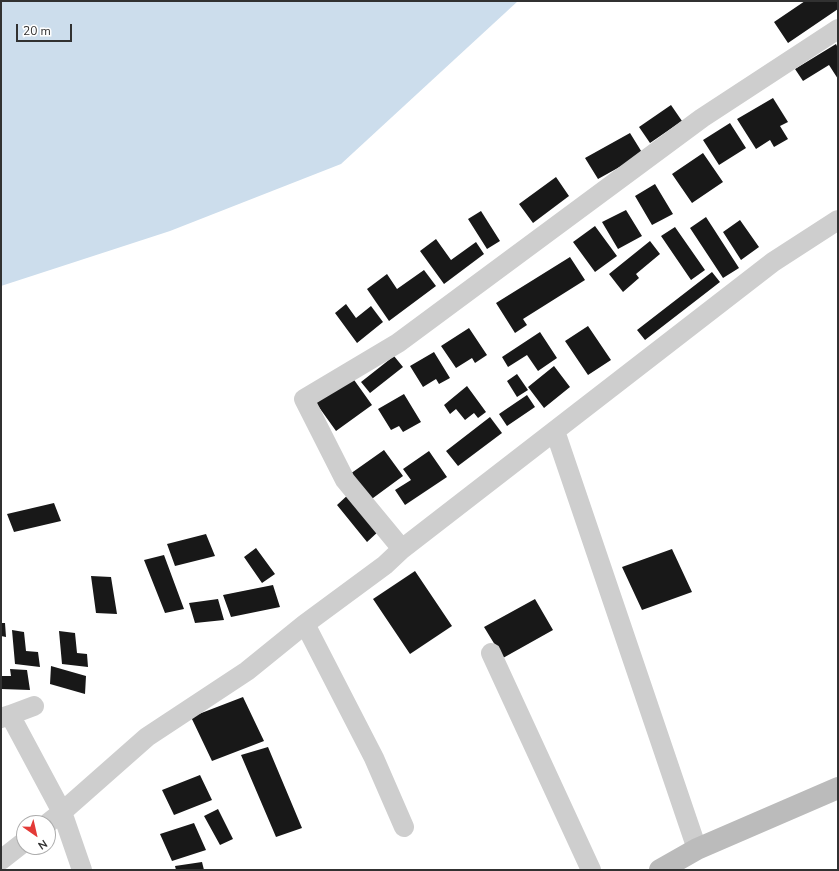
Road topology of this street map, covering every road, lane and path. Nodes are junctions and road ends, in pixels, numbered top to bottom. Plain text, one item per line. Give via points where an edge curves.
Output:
1 (838, 29) edge
2 (838, 220) edge
3 (555, 430) junction
4 (402, 549) junction
5 (305, 624) junction
6 (492, 653) dead end
7 (34, 706) dead end
8 (6, 716) edge
9 (838, 788) edge
10 (54, 815) edge
11 (56, 816) edge
12 (56, 819) edge
13 (404, 827) dead end
14 (16, 848) edge
15 (697, 849) junction
16 (1, 860) edge
17 (82, 870) edge
18 (591, 870) edge
19 (660, 870) edge

1 - 4 street via 702,118 398,343 304,399 345,480
2 - 3 street via 773,262
3 - 4 street
3 - 15 street
4 - 5 street via 385,566
5 - 11 street via 247,672 147,737
5 - 13 street via 374,758
6 - 18 street
7 - 8 street
8 - 10 street
9 - 15 main road
12 - 17 street
14 - 16 street
15 - 19 main road

